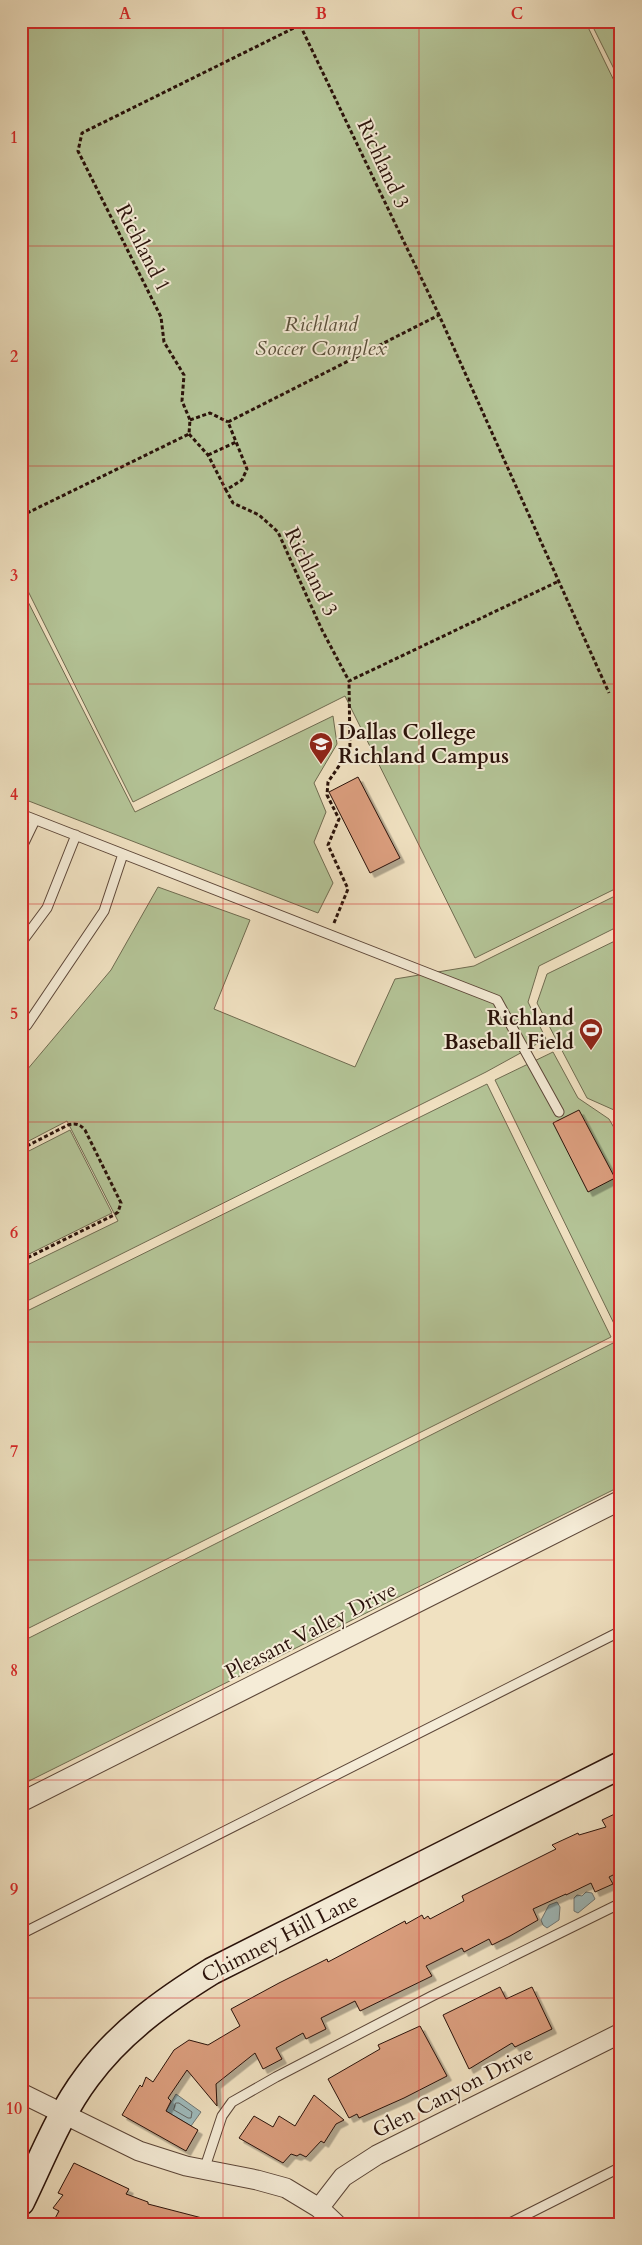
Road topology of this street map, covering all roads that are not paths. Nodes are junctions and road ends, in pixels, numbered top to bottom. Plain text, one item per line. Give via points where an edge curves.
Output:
1 (21, 814) edge
2 (35, 820) junction
3 (76, 835) junction
4 (21, 850) edge
5 (123, 854) junction
6 (21, 943) edge
7 (21, 1030) edge
8 (559, 1112) dead end
9 (621, 1500) edge
10 (621, 1631) edge
11 (621, 1765) edge
12 (21, 1802) edge
13 (621, 1903) edge
14 (21, 1934) edge
15 (621, 2032) edge
16 (21, 2093) edge
17 (65, 2113) junction
18 (621, 2167) edge
19 (204, 2170) junction
20 (21, 2202) edge
21 (319, 2208) junction
22 (336, 2224) edge
23 (508, 2224) edge

1 - 2 lane
2 - 3 lane
2 - 4 lane
3 - 5 lane
3 - 6 lane via 47,908
5 - 7 lane via 104,911
5 - 8 lane via 497,1000
9 - 12 street, Pleasant Valley Drive
10 - 14 lane
11 - 17 street, Chimney Hill Lane via 212,1971 165,2001 129,2032 86,2078
13 - 19 lane via 425,2000 232,2102 222,2116
15 - 21 street, Glen Canyon Drive via 376,2155 343,2177
16 - 17 street
17 - 19 street via 139,2151
17 - 20 street, Chimney Hill Lane
18 - 23 lane
19 - 21 street via 286,2188
21 - 22 street

